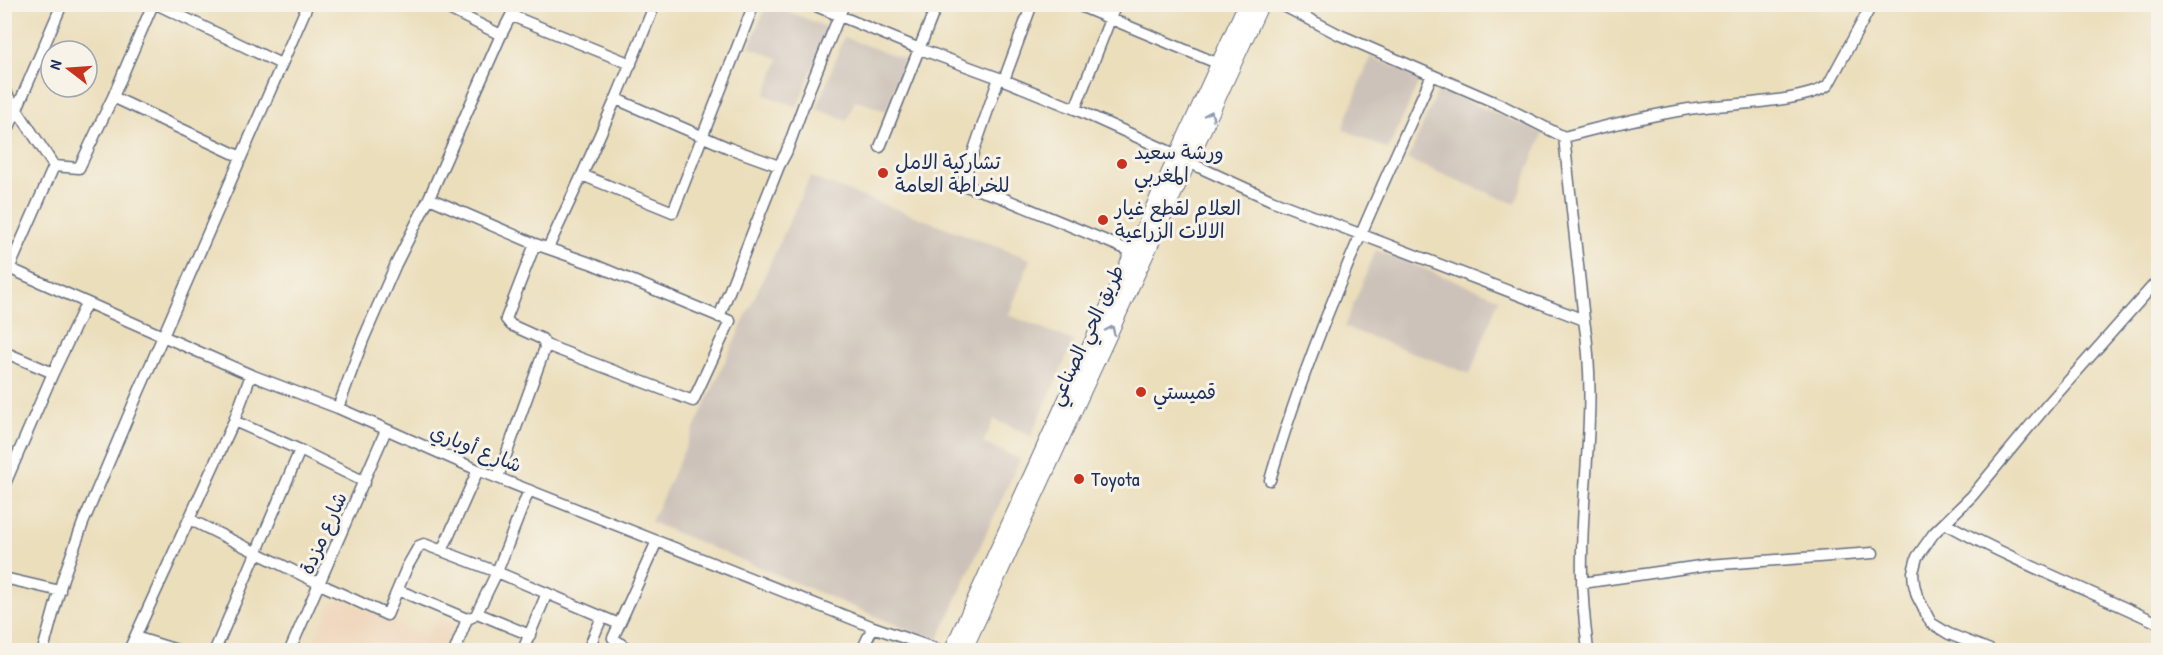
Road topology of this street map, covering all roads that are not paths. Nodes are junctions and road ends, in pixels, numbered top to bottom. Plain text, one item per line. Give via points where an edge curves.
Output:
1 (62, 4) edge
2 (155, 4) edge
3 (308, 4) edge
4 (440, 4) edge
5 (517, 4) edge
6 (656, 4) edge
7 (754, 4) edge
8 (811, 4) edge
9 (937, 4) edge
10 (1032, 4) edge
11 (1075, 4) edge
12 (1116, 4) edge
13 (1261, 4) edge
14 (1872, 4) edge
15 (1245, 5) edge
16 (1280, 5) edge
17 (842, 10) edge
18 (512, 16) junction
19 (1110, 19) junction
20 (501, 35) junction
21 (920, 50) junction
22 (281, 64) junction
23 (631, 64) junction
24 (1219, 64) junction
25 (1432, 75) junction
26 (1002, 79) junction
27 (4, 90) edge
28 (618, 94) junction
29 (113, 97) junction
30 (1075, 109) junction
31 (18, 110) junction
32 (702, 136) junction
33 (1563, 137) junction
34 (4, 139) edge
35 (880, 147) dead end
36 (241, 158) junction
37 (1182, 159) junction
38 (54, 166) junction
39 (779, 166) junction
40 (582, 175) junction
41 (429, 198) junction
42 (1360, 234) junction
43 (535, 244) junction
44 (548, 248) junction
45 (1133, 252) junction
46 (7, 268) edge
47 (2158, 280) edge
48 (86, 304) junction
49 (719, 317) junction
50 (1584, 320) junction
51 (163, 336) junction
52 (546, 345) junction
53 (4, 352) edge
54 (53, 373) junction
55 (251, 375) junction
56 (338, 408) junction
57 (234, 422) junction
58 (386, 430) junction
59 (300, 450) junction
60 (478, 470) junction
61 (498, 477) junction
62 (1270, 480) dead end
63 (365, 482) junction
64 (4, 486) edge
65 (529, 490) junction
66 (189, 519) junction
67 (1945, 523) junction
68 (657, 541) junction
69 (442, 551) junction
70 (255, 553) junction
71 (1873, 553) dead end
72 (497, 572) junction
73 (4, 578) edge
74 (1582, 582) junction
75 (320, 584) junction
76 (398, 590) junction
77 (60, 591) junction
78 (547, 593) junction
79 (472, 616) junction
80 (602, 617) junction
81 (2158, 623) edge
82 (620, 624) junction
83 (873, 627) junction
84 (530, 635) junction
85 (135, 637) junction
86 (43, 651) edge
87 (129, 651) edge
88 (177, 651) edge
89 (215, 651) edge
90 (290, 651) edge
91 (454, 651) edge
92 (523, 651) edge
93 (588, 651) edge
94 (629, 651) edge
95 (862, 651) edge
96 (939, 651) edge
97 (952, 651) edge
98 (964, 651) edge
99 (1588, 651) edge
100 (1990, 651) edge

1 - 31 street
2 - 22 street
2 - 29 street
3 - 22 street
4 - 20 street
5 - 18 street
6 - 23 street
7 - 32 street
8 - 17 street
9 - 21 street
10 - 26 street
11 - 19 street
12 - 19 street
37 -> 13 highway, طريق الحي الصناعي
14 - 33 street via 1828,85 1821,91 1690,108
15 - 24 highway
16 - 25 street
17 - 21 street
17 - 39 street
18 - 20 street
18 - 23 street
19 - 24 street
19 - 30 street
20 - 41 street
21 - 26 street
21 - 35 street
22 - 36 street
23 - 28 street
24 - 37 highway
25 - 33 street
25 - 42 street
26 - 30 street
26 - 45 street via 962,185
27 - 31 street
28 - 32 street via 616,99
28 - 40 street
29 - 36 street
29 - 38 street via 79,168
30 - 37 street
31 - 34 street
31 - 38 street
32 - 39 street
32 - 40 street via 672,212
33 - 50 street
36 - 51 street
37 - 42 street via 1271,200
37 - 45 highway
98 -> 37 highway, طريق الحي الصناعي
38 - 46 street
39 - 49 street
40 - 44 street
41 - 43 street
41 - 56 street via 363,340
42 - 50 street
42 - 62 street via 1286,425
43 - 44 street
43 - 52 street via 506,319
44 - 49 street
45 - 97 highway
46 - 48 street, شارع أوباري
47 - 67 street
48 - 51 street, شارع أوباري
48 - 54 street
49 - 52 street via 730,321 693,401
50 - 74 street via 1591,417
51 - 55 street, شارع أوباري
51 - 77 street via 83,524
52 - 61 street
53 - 54 street
54 - 64 street
55 - 56 street, شارع أوباري
55 - 57 street
56 - 58 street, شارع أوباري
57 - 59 street
57 - 66 street
58 - 60 street, شارع أوباري
58 - 63 street, شارع مزدة
59 - 63 street
59 - 70 street
60 - 61 street, شارع أوباري
60 - 69 street
61 - 65 street, شارع أوباري
63 - 75 street, شارع مزدة
65 - 68 street, شارع أوباري
65 - 72 street
66 - 70 street
66 - 85 street
67 - 81 street via 2011,558
67 - 100 street via 1917,556 1913,572 1917,596 1936,627
68 - 82 street
68 - 83 street, شارع أوباري
69 - 72 street
69 - 76 street via 424,544 419,546
70 - 75 street
70 - 89 street
71 - 74 street via 1707,565
72 - 78 street
72 - 79 street
73 - 77 street
74 - 99 street
75 - 76 street via 387,615
75 - 90 street, شارع مزدة
76 - 79 street
77 - 86 street
78 - 80 street
78 - 84 street
79 - 84 street
79 - 91 street
80 - 82 street
80 - 93 street
82 - 94 street via 613,638
83 - 95 street
83 - 96 street, شارع أوباري
84 - 92 street
85 - 87 street
85 - 88 street

